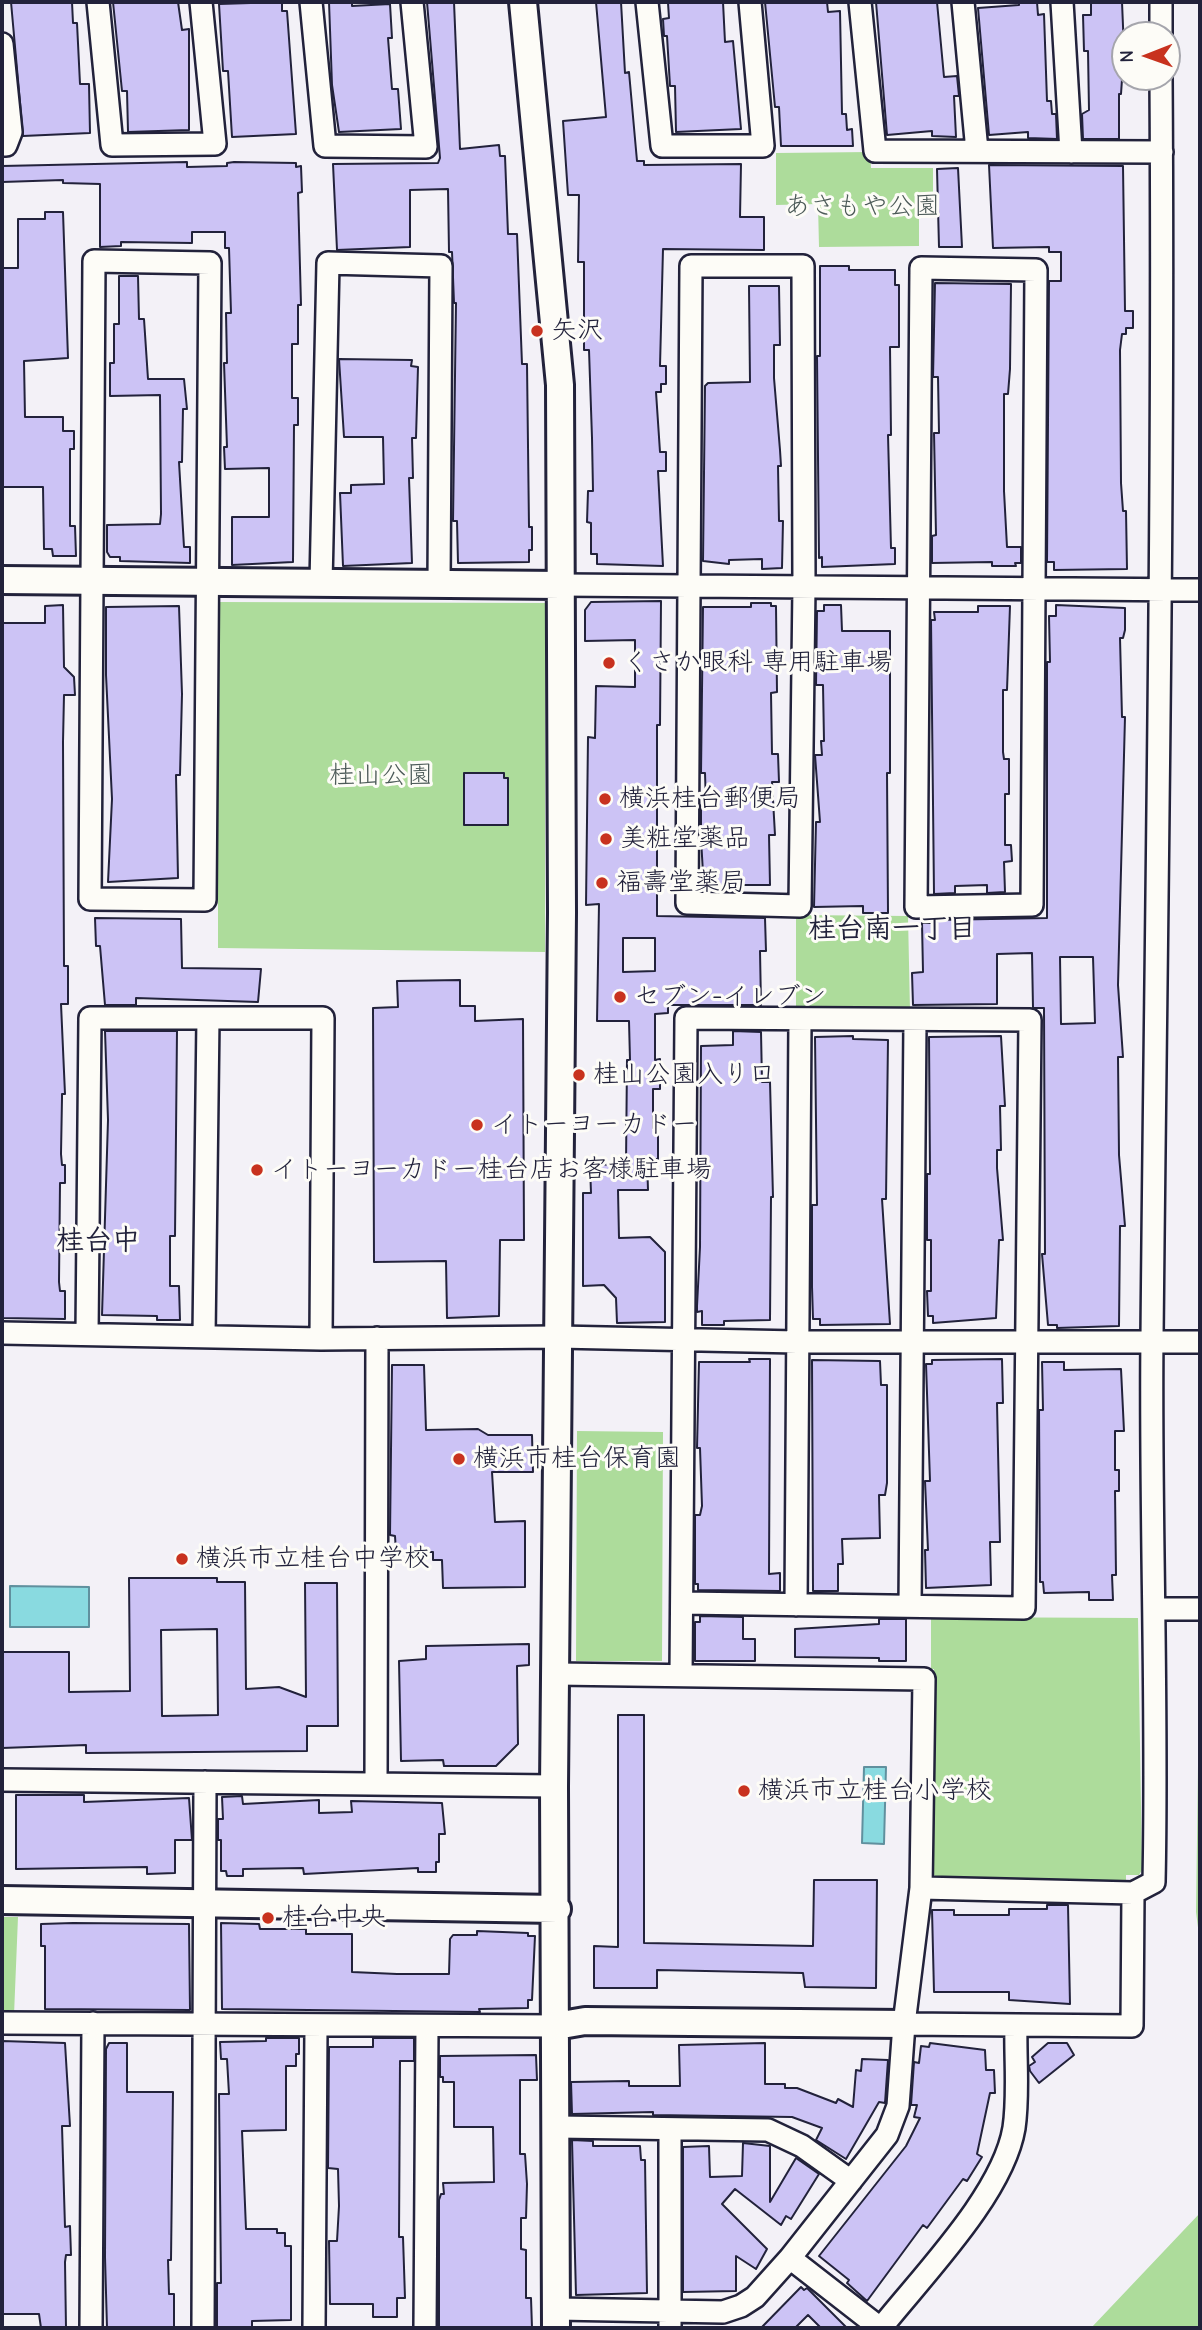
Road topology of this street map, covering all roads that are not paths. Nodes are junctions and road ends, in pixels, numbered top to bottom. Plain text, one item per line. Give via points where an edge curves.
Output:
1 (98, 2) edge
2 (201, 2) edge
3 (312, 2) edge
4 (412, 2) edge
5 (523, 2) edge
6 (647, 2) edge
7 (750, 2) edge
8 (860, 2) edge
9 (963, 2) edge
10 (1062, 2) edge
11 (1161, 2) edge
12 (1161, 21) edge
13 (2, 44) edge
14 (1161, 91) edge
15 (2, 145) edge
16 (977, 151) junction
17 (1071, 152) junction
18 (1162, 152) junction
19 (2, 580) edge
20 (92, 581) junction
21 (207, 582) junction
22 (321, 583) junction
23 (439, 584) junction
24 (561, 585) junction
25 (689, 586) junction
26 (804, 586) junction
27 (919, 587) junction
28 (1033, 588) junction
29 (1160, 589) junction
30 (1200, 590) edge
31 (208, 1018) junction
32 (800, 1020) junction
33 (915, 1021) junction
34 (2, 1333) edge
35 (88, 1334) junction
36 (204, 1336) junction
37 (558, 1337) junction
38 (377, 1338) junction
39 (681, 1338) junction
40 (321, 1339) junction
41 (797, 1342) junction
42 (914, 1342) junction
43 (1029, 1342) junction
44 (1152, 1342) junction
45 (1200, 1342) edge
46 (684, 1603) junction
47 (796, 1605) junction
48 (910, 1606) junction
49 (1154, 1609) junction
50 (1200, 1609) edge
51 (556, 1674) junction
52 (681, 1675) junction
53 (2, 1780) edge
54 (205, 1782) junction
55 (376, 1784) junction
56 (554, 1786) junction
57 (922, 1888) junction
58 (1133, 1893) junction
59 (2, 1900) edge
60 (206, 1901) junction
61 (556, 1909) junction
62 (2, 2023) edge
63 (93, 2024) junction
64 (205, 2024) junction
65 (904, 2024) junction
66 (1016, 2025) junction
67 (556, 2026) junction
68 (316, 2027) junction
69 (427, 2027) junction
70 (557, 2127) junction
71 (670, 2129) junction
72 (851, 2181) junction
73 (790, 2258) junction
74 (556, 2318) edge
75 (670, 2320) edge
76 (91, 2328) edge
77 (203, 2328) edge
78 (314, 2328) edge
79 (425, 2328) edge
80 (881, 2328) edge

1 - 2 street via 112,145 215,144
3 - 4 street via 325,146 426,147
5 - 24 street via 560,385
6 - 7 street via 662,146 764,146
8 - 16 street via 875,151
9 - 16 street
10 - 17 street
11 - 12 street
13 - 15 street via 11,132
14 - 18 street
16 - 17 street
17 - 18 street
18 - 29 street
19 - 20 street
20 - 21 street
20 - 21 street via 90,899 116,900 205,900
20 - 21 street via 94,261 210,263
21 - 22 street
22 - 23 street
22 - 23 street via 328,262 441,266
23 - 24 street
24 - 25 street
24 - 37 street
25 - 26 street
25 - 26 street via 687,903 791,906 800,906
25 - 26 street via 691,266 803,266
26 - 27 street
27 - 28 street
27 - 28 street via 921,268 1036,270
27 - 28 street via 916,907 1032,905
28 - 29 street
29 - 30 street
29 - 44 street
31 - 35 street via 90,1018
31 - 36 street
31 - 40 street via 323,1018
32 - 33 street
32 - 39 street via 686,1018
32 - 41 street
33 - 42 street
33 - 43 street via 1030,1020
34 - 35 street
35 - 36 street
36 - 40 street
37 - 38 street
37 - 39 street
37 - 51 street
38 - 40 street
38 - 55 street
39 - 41 street
39 - 46 street
41 - 42 street
41 - 47 street
42 - 43 street
42 - 48 street
43 - 44 street
43 - 48 street via 1024,1608
44 - 45 street
44 - 49 street
46 - 47 street
46 - 52 street
47 - 48 street
49 - 50 street
49 - 58 street via 1154,1882
51 - 52 street
51 - 56 street
52 - 57 street via 925,1679
53 - 54 street
54 - 55 street
54 - 60 street
55 - 56 street
56 - 61 street
57 - 58 street
57 - 65 street
58 - 66 street via 1132,2026
59 - 60 street
60 - 61 street
60 - 64 street
61 - 67 street
62 - 63 street
63 - 64 street
63 - 76 street
64 - 68 street
64 - 77 street
65 - 66 street
65 - 67 street via 585,2021
65 - 72 street via 898,2106 887,2135
66 - 80 street via 1014,2127 1005,2160 984,2197
67 - 69 street
67 - 70 street
68 - 69 street
68 - 78 street
69 - 79 street
70 - 71 street
70 - 74 street
71 - 72 street via 768,2130 802,2146
71 - 75 street
72 - 73 street
73 - 75 street via 755,2298 741,2306
73 - 80 street
74 - 75 street

